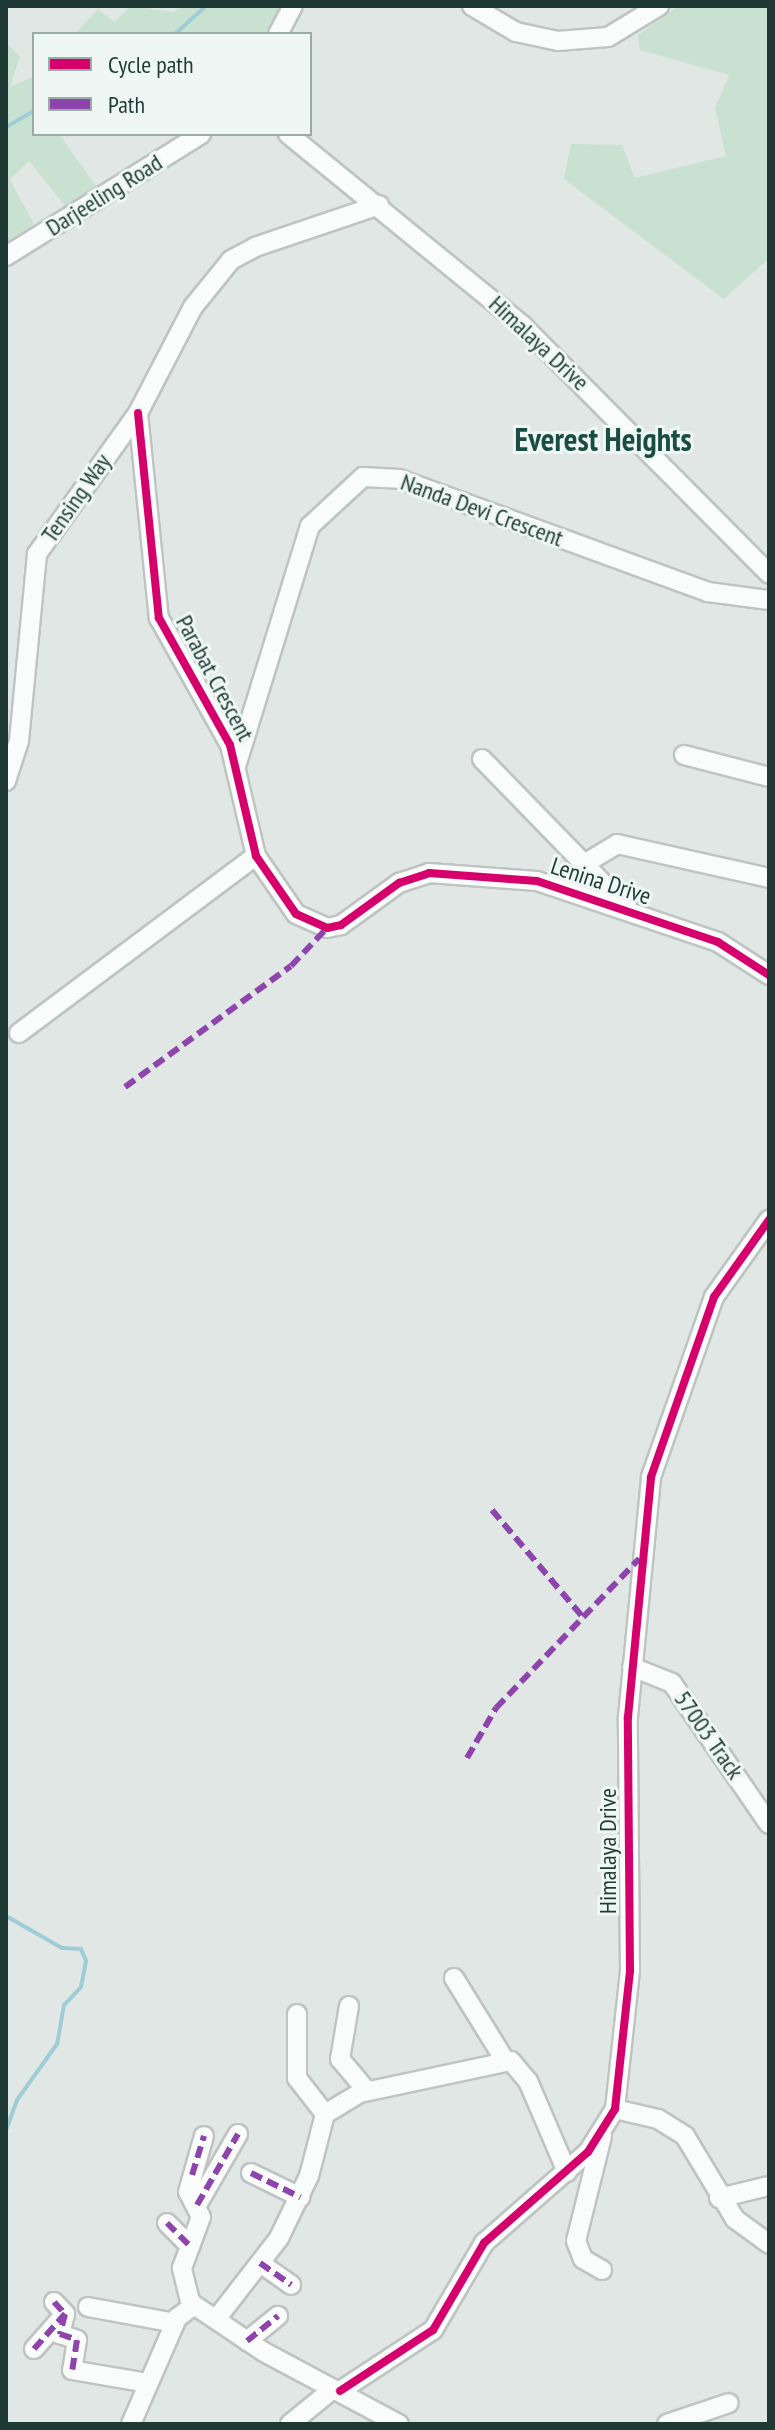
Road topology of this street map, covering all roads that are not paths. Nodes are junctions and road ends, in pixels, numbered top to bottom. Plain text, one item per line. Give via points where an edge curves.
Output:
1 (293, 6) edge
2 (472, 6) edge
3 (659, 6) edge
4 (279, 32) edge
5 (198, 136) edge
6 (291, 136) edge
7 (379, 205) junction
8 (6, 256) edge
9 (138, 413) junction
10 (769, 574) edge
11 (769, 600) edge
12 (684, 755) dead end
13 (482, 759) dead end
14 (237, 763) junction
15 (769, 777) edge
16 (6, 781) edge
17 (256, 856) junction
18 (584, 864) junction
19 (769, 878) edge
20 (629, 911) junction
21 (327, 928) joint
22 (769, 975) edge
23 (19, 1033) dead end
24 (769, 1220) edge
25 (632, 1667) junction
26 (769, 1824) edge
27 (454, 1978) dead end
28 (349, 2006) dead end
29 (297, 2014) dead end
30 (504, 2059) junction
31 (366, 2090) junction
32 (615, 2109) junction
33 (325, 2114) junction
34 (238, 2134) dead end
35 (602, 2136) junction
36 (202, 2145) dead end
37 (567, 2172) junction
38 (251, 2173) dead end
39 (769, 2186) edge
40 (300, 2197) junction
41 (719, 2198) junction
42 (204, 2206) junction
43 (167, 2223) dead end
44 (769, 2244) edge
45 (190, 2246) junction
46 (260, 2263) junction
47 (602, 2270) dead end
48 (291, 2285) dead end
49 (191, 2305) junction
50 (88, 2307) dead end
51 (278, 2316) dead end
52 (217, 2318) junction
53 (175, 2323) junction
54 (247, 2341) junction
55 (34, 2349) dead end
56 (147, 2383) junction
57 (336, 2390) junction
58 (729, 2403) dead end
59 (131, 2424) edge
60 (290, 2424) edge
61 (399, 2424) edge
62 (667, 2424) edge

1 - 4 street
2 - 3 street via 516,32 558,41 608,37
5 - 8 street, Darjeeling Road
6 - 7 street, Himalaya Drive
7 - 9 street, Tensing Way via 231,260 193,307
7 - 10 street, Himalaya Drive via 555,356
9 - 14 street, Parabat Crescent via 159,618
9 - 16 street, Tensing Way via 52,529 31,571 19,741
11 - 14 street, Nanda Devi Crescent via 708,592 399,479 363,477 310,526
12 - 15 street
13 - 18 street
14 - 17 street, Parabat Crescent
17 - 21 street, Parabat Crescent via 296,914
17 - 23 street
18 - 19 street via 617,844
18 - 20 street
20 - 21 street, Lenina Drive via 537,881 429,873 399,883 353,919
20 - 22 street, Lenina Drive via 738,951
24 - 25 street, Himalaya Drive via 714,1297 657,1448
25 - 26 street, 57003 Track via 672,1683
25 - 32 street, Himalaya Drive via 630,1971
27 - 30 street
28 - 31 street via 340,2059
29 - 33 street via 297,2078
30 - 31 street
30 - 37 street via 524,2071
31 - 33 street
32 - 35 street, Himalaya Drive
32 - 41 street via 658,2119 685,2136
33 - 40 street
34 - 42 street
35 - 37 street, Himalaya Drive
35 - 47 street via 576,2241 583,2259
36 - 42 street via 188,2192
37 - 57 street, Himalaya Drive via 484,2243 433,2330
38 - 40 street
39 - 41 street
40 - 46 street
41 - 44 street via 742,2227
42 - 45 street
43 - 45 street
45 - 49 street via 182,2268
46 - 48 street
46 - 52 street
49 - 52 street
49 - 53 street
50 - 53 street
51 - 54 street
52 - 54 street
53 - 56 street
54 - 57 street
55 - 56 street via 59,2308 60,2334 77,2340 72,2370
56 - 59 street
57 - 60 street, Himalaya Drive
57 - 61 street
58 - 62 street

